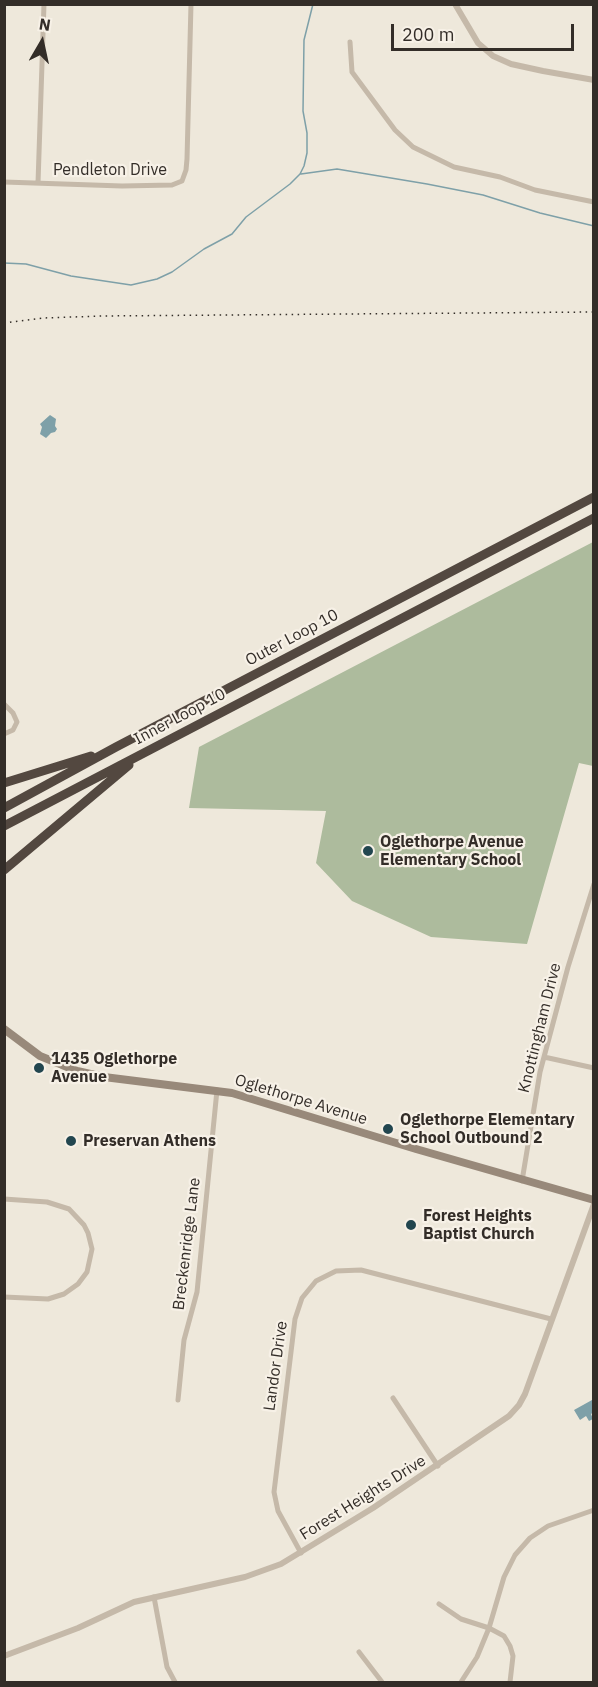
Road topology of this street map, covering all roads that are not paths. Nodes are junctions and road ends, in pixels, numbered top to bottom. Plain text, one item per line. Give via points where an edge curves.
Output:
1 (44, 4) edge
2 (191, 4) edge
3 (455, 4) edge
4 (350, 42) dead end
5 (594, 80) edge
6 (4, 182) edge
7 (38, 183) junction
8 (594, 202) edge
9 (594, 497) edge
10 (594, 518) edge
11 (4, 704) edge
12 (4, 734) edge
13 (116, 747) junction
14 (142, 754) junction
15 (4, 783) edge
16 (4, 808) edge
17 (4, 826) edge
18 (4, 870) edge
19 (594, 884) edge
20 (586, 909) junction
21 (594, 911) edge
22 (4, 1029) edge
23 (544, 1057) junction
24 (594, 1068) edge
25 (217, 1090) junction
26 (522, 1181) junction
27 (4, 1199) edge
28 (594, 1202) edge
29 (4, 1297) edge
30 (551, 1319) junction
31 (393, 1398) dead end
32 (178, 1400) dead end
33 (438, 1466) junction
34 (594, 1510) edge
35 (301, 1553) junction
36 (154, 1597) junction
37 (439, 1604) dead end
38 (489, 1628) junction
39 (359, 1652) dead end
40 (4, 1656) edge
41 (175, 1683) edge
42 (382, 1683) edge
43 (461, 1683) edge
44 (510, 1683) edge

1 - 7 street
2 - 7 street, Pendleton Drive via 187,159 182,181 166,185
3 - 5 street via 478,43 493,56 543,71
4 - 8 street via 352,72 395,130 413,147 454,166 535,190
6 - 7 street, Pendleton Drive
9 - 13 highway, Outer Loop 10
10 - 14 highway, Inner Loop 10
11 - 12 street via 17,719 13,730
13 - 15 highway
13 - 16 highway, Outer Loop 10
14 - 17 highway, Inner Loop 10
14 - 18 highway
19 - 20 street, Knottingham Drive
20 - 21 street
20 - 23 street, Knottingham Drive
22 - 25 main road, Oglethorpe Avenue via 40,1056 77,1071
23 - 24 street
23 - 26 street, Knottingham Drive
25 - 26 main road, Oglethorpe Avenue
25 - 32 street, Breckenridge Lane via 197,1292 184,1340
26 - 28 main road, Oglethorpe Avenue
27 - 29 street via 47,1202 69,1209 84,1225 92,1249 87,1272 64,1294 48,1299
28 - 30 street, Forest Heights Drive
30 - 33 street, Forest Heights Drive via 525,1394 515,1411
30 - 35 street, Landor Drive via 360,1270 336,1271 316,1281 302,1298 295,1319 274,1481 278,1510
31 - 33 street
33 - 35 street, Forest Heights Drive
34 - 38 street via 548,1526 522,1546 504,1577
35 - 36 street, Forest Heights Drive via 245,1576
36 - 40 street, Forest Heights Drive
36 - 41 street via 167,1666
37 - 38 street via 461,1618
38 - 43 street
38 - 44 street via 504,1636 510,1646
39 - 42 street

